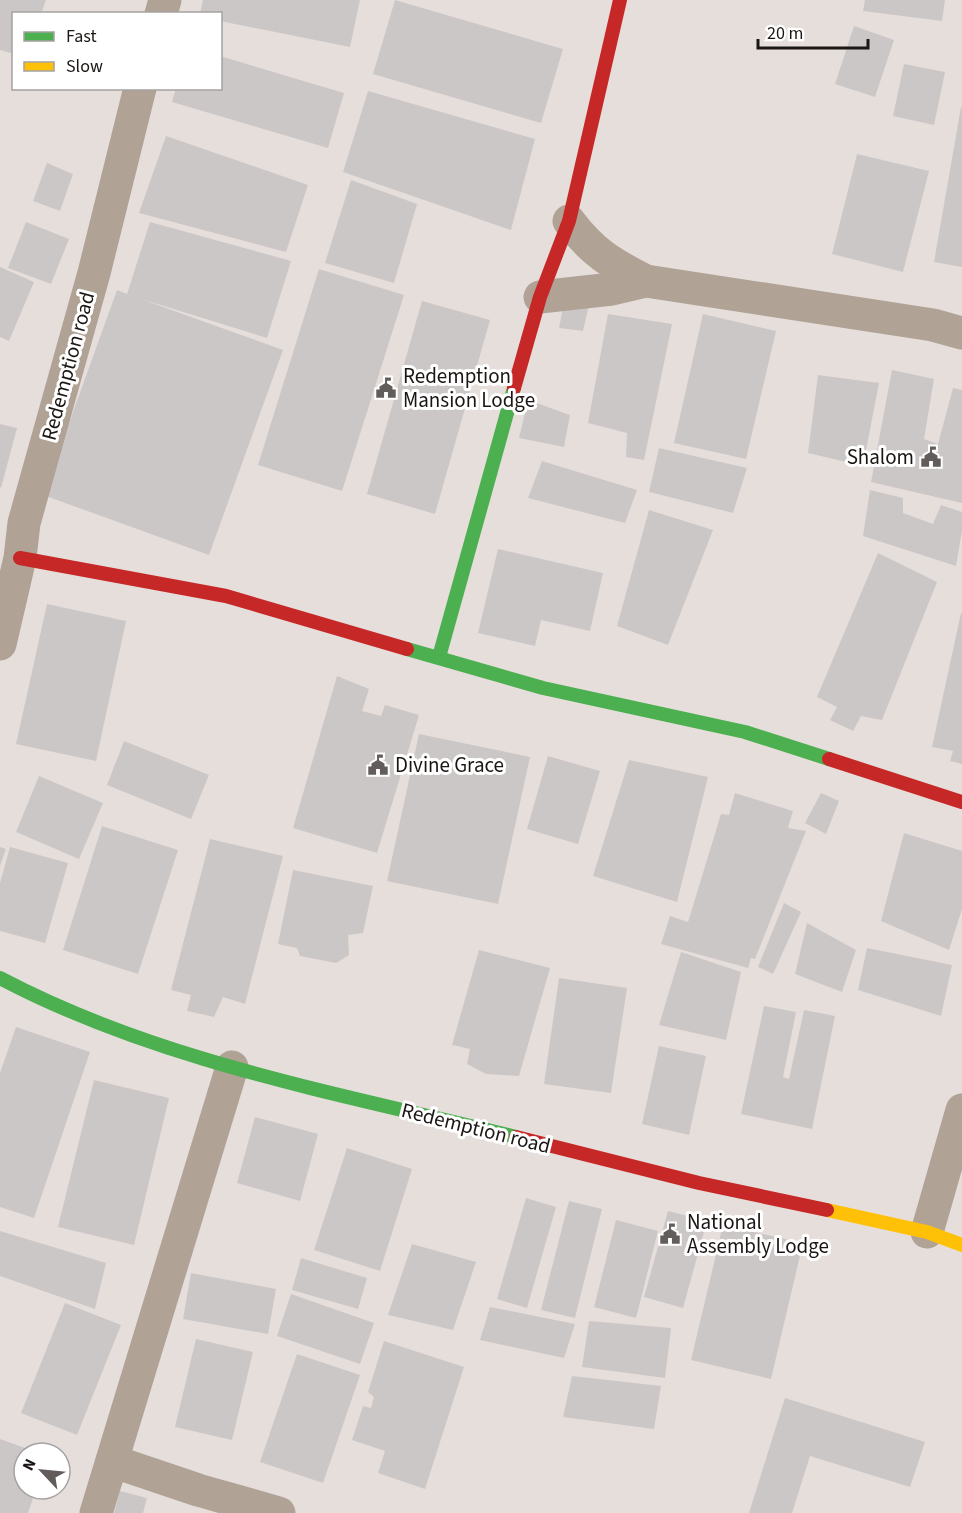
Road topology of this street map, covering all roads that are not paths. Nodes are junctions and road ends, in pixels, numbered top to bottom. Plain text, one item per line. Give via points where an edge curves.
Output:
1 (620, 0) edge
2 (139, 90) edge
3 (569, 221) junction
4 (646, 281) junction
5 (540, 297) junction
6 (962, 333) edge
7 (20, 558) junction
8 (0, 644) edge
9 (439, 657) junction
10 (962, 802) edge
11 (0, 978) edge
12 (232, 1067) junction
13 (962, 1110) edge
14 (927, 1232) junction
15 (962, 1245) edge
16 (112, 1461) junction
17 (96, 1513) edge
18 (279, 1513) edge

1 - 3 street
2 - 7 street, Redemption road via 24,523
3 - 4 street via 586,244 608,262
3 - 5 street
4 - 5 street
4 - 6 street via 933,325
5 - 9 street
7 - 8 street, Redemption road
7 - 9 street via 226,596
9 - 10 street via 543,688 745,732
11 - 12 street, Redemption road via 53,1006 155,1044
12 - 14 street, Redemption road via 699,1183
12 - 16 street
13 - 14 street
14 - 15 street, Redemption road
16 - 17 street
16 - 18 street

